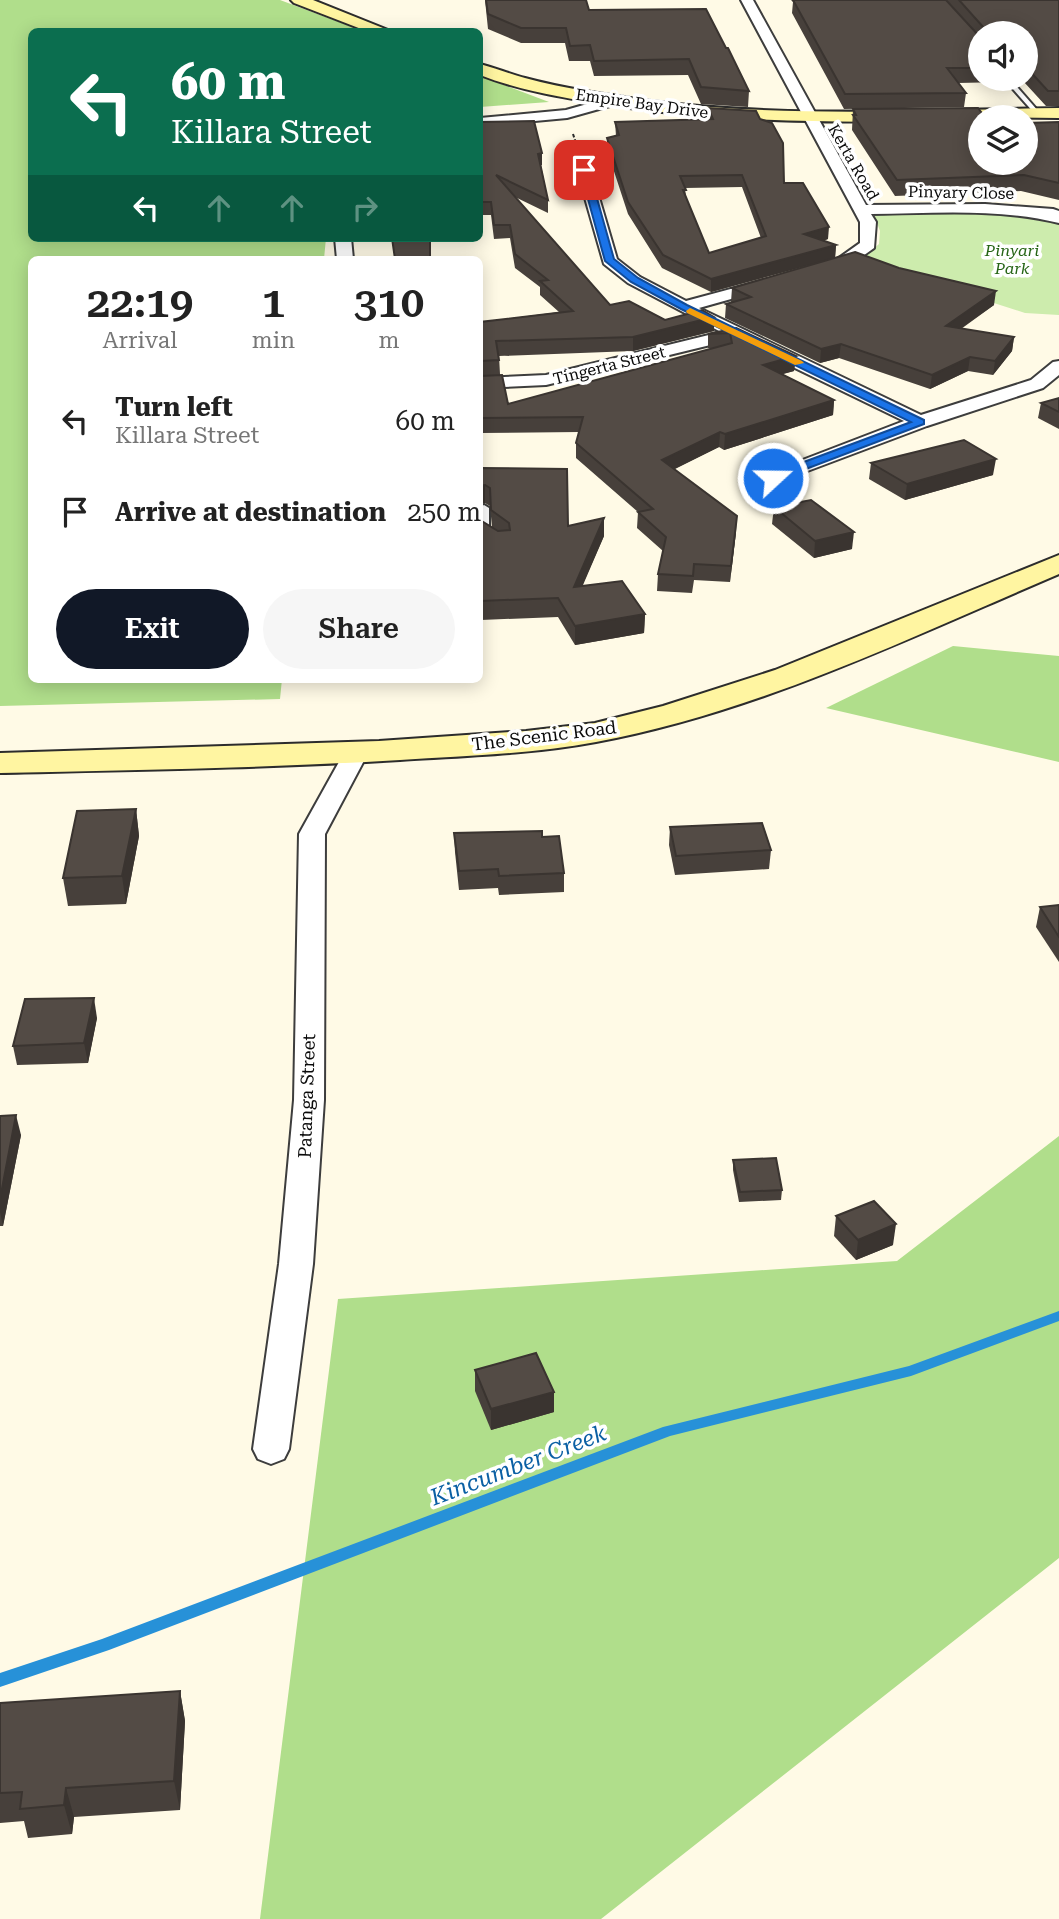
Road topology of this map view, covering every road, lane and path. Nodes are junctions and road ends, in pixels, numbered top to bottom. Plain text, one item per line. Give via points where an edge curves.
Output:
1 (299, 0) edge
2 (747, 0) edge
3 (374, 28) edge
4 (483, 70) edge
5 (1018, 91) edge
6 (612, 101) junction
7 (1030, 105) edge
8 (1038, 113) edge
9 (1059, 113) edge
10 (567, 114) junction
11 (968, 114) edge
12 (808, 116) junction
13 (483, 122) edge
14 (584, 170) joint
15 (861, 210) junction
16 (1059, 218) edge
17 (684, 307) junction
18 (737, 333) junction
19 (1059, 366) edge
20 (483, 383) edge
21 (920, 422) junction
22 (773, 478) dead end
23 (484, 508) dead end
24 (486, 534) edge
25 (1059, 564) edge
26 (356, 753) junction
27 (0, 763) edge
28 (271, 1448) dead end

1 - 3 main road
2 - 12 street, Kerta Road
4 - 6 main road, Empire Bay Drive via 537,87
5 - 7 lane
6 - 10 street
6 - 12 main road, Empire Bay Drive via 728,114
8 - 9 main road, Empire Bay Drive
10 - 13 street
10 - 14 path
11 - 12 main road, Empire Bay Drive
12 - 15 street, Kerta Road
14 - 17 street via 610,261
15 - 16 street, Pinyary Close via 985,208
15 - 17 street, Kerta Road via 868,222 868,245 842,263
17 - 18 street
18 - 20 street, Tingerta Street via 546,380
18 - 21 street
19 - 21 street via 1037,384
21 - 22 street
23 - 24 lane
25 - 26 main road, The Scenic Road via 694,709 614,729 538,740
26 - 27 main road, The Scenic Road
26 - 28 street, Patanga Street via 312,834 309,1100 296,1264

